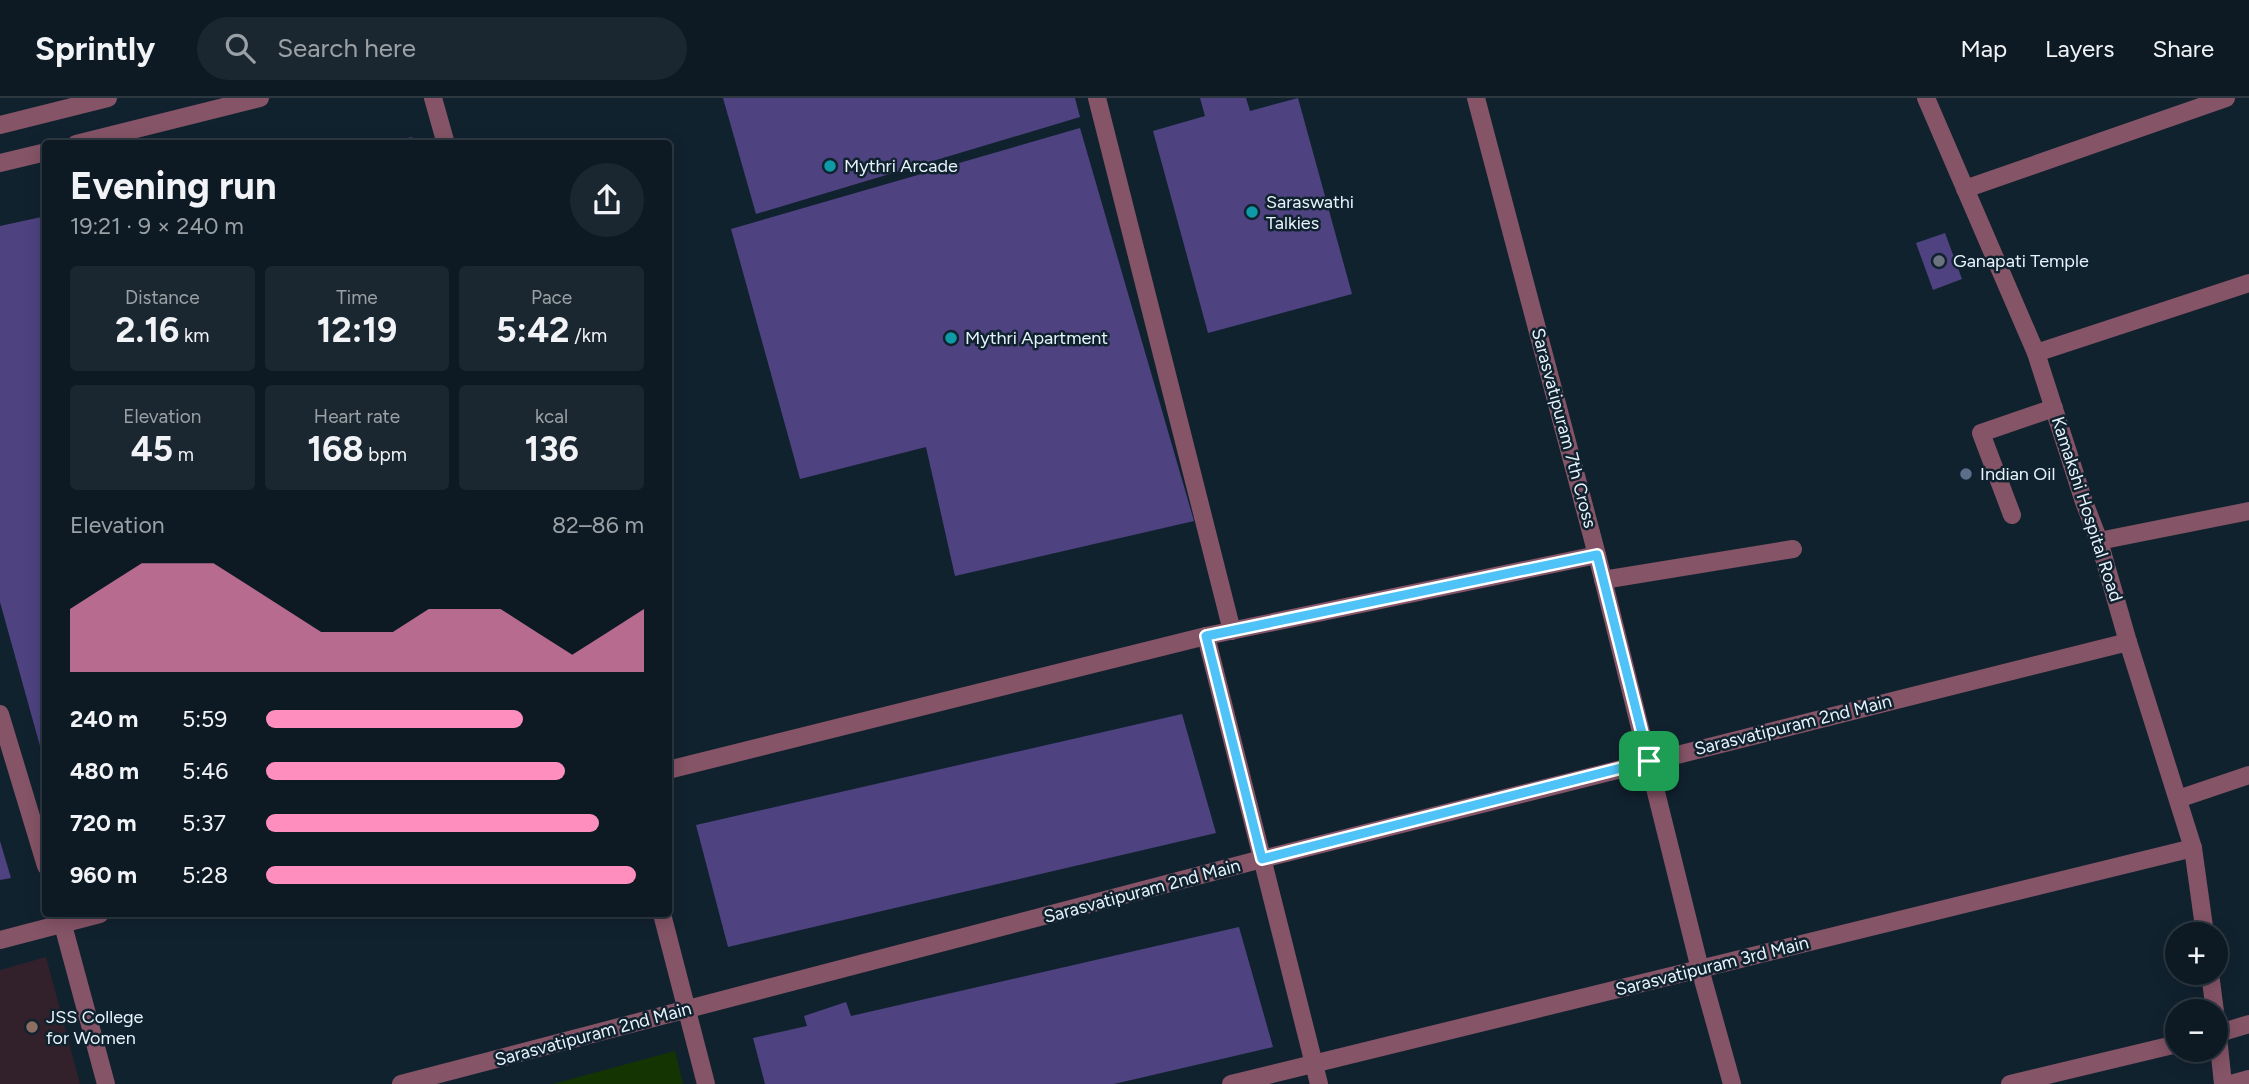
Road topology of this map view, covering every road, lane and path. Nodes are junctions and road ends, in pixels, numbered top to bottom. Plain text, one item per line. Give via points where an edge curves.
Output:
1 (108, 98) edge
2 (260, 98) edge
3 (433, 98) edge
4 (1097, 98) edge
5 (1476, 98) edge
6 (1926, 98) edge
7 (2226, 98) edge
8 (2193, 103) edge
9 (0, 125) edge
10 (145, 135) edge
11 (107, 140) edge
12 (445, 140) edge
13 (42, 153) edge
14 (0, 163) edge
15 (1965, 189) junction
16 (2249, 283) edge
17 (2036, 353) junction
18 (2054, 408) junction
19 (2249, 511) edge
20 (2012, 514) dead end
21 (2099, 541) junction
22 (1793, 549) dead end
23 (1597, 555) junction
24 (1603, 580) junction
25 (1232, 631) junction
26 (1206, 636) junction
27 (2128, 642) junction
28 (0, 714) edge
29 (1649, 761) junction
30 (672, 768) edge
31 (2249, 775) edge
32 (2178, 799) junction
33 (2193, 848) junction
34 (42, 853) edge
35 (1262, 859) junction
36 (663, 917) edge
37 (61, 918) edge
38 (2202, 922) edge
39 (0, 940) edge
40 (1700, 969) junction
41 (687, 1009) junction
42 (2249, 1024) edge
43 (2228, 1027) edge
44 (2165, 1047) edge
45 (1313, 1062) junction
46 (2221, 1062) edge
47 (2249, 1079) edge
48 (106, 1084) edge
49 (401, 1084) edge
50 (706, 1084) edge
51 (1231, 1084) edge
52 (1319, 1084) edge
53 (1732, 1084) edge
54 (2010, 1084) edge
55 (2224, 1084) edge
56 (2231, 1084) edge

1 - 9 street
2 - 10 street
3 - 12 street
4 - 25 street
5 - 23 street, Sarasvatipuram 7th Cross
6 - 15 street, Kamakshi Hospital Road
7 - 8 street
8 - 15 street
10 - 11 street
13 - 14 street
15 - 17 street, Kamakshi Hospital Road
16 - 17 street
17 - 18 street, Kamakshi Hospital Road
18 - 20 street via 1981,433
18 - 21 street, Kamakshi Hospital Road
19 - 21 street
21 - 27 street, Kamakshi Hospital Road
22 - 24 street
23 - 24 street, Sarasvatipuram 7th Cross
23 - 25 street
24 - 29 street, Sarasvatipuram 7th Cross
25 - 26 street
26 - 30 street
26 - 35 street
27 - 29 street, Sarasvatipuram 2nd Main
27 - 32 street, Kamakshi Hospital Road
28 - 34 street
29 - 35 street, Sarasvatipuram 2nd Main
29 - 40 street, Sarasvatipuram 7th Cross
31 - 32 street
32 - 33 street, Kamakshi Hospital Road
33 - 38 street, Kamakshi Hospital Road
33 - 40 street, Sarasvatipuram 3rd Main
35 - 41 street, Sarasvatipuram 2nd Main
35 - 45 street
36 - 41 street
37 - 39 street
37 - 48 street
40 - 45 street, Sarasvatipuram 3rd Main
40 - 53 street, Sarasvatipuram 7th Cross
41 - 49 street, Sarasvatipuram 2nd Main
41 - 50 street
42 - 43 street
44 - 54 street
45 - 51 street, Sarasvatipuram 3rd Main
45 - 52 street
46 - 55 street
47 - 56 street

